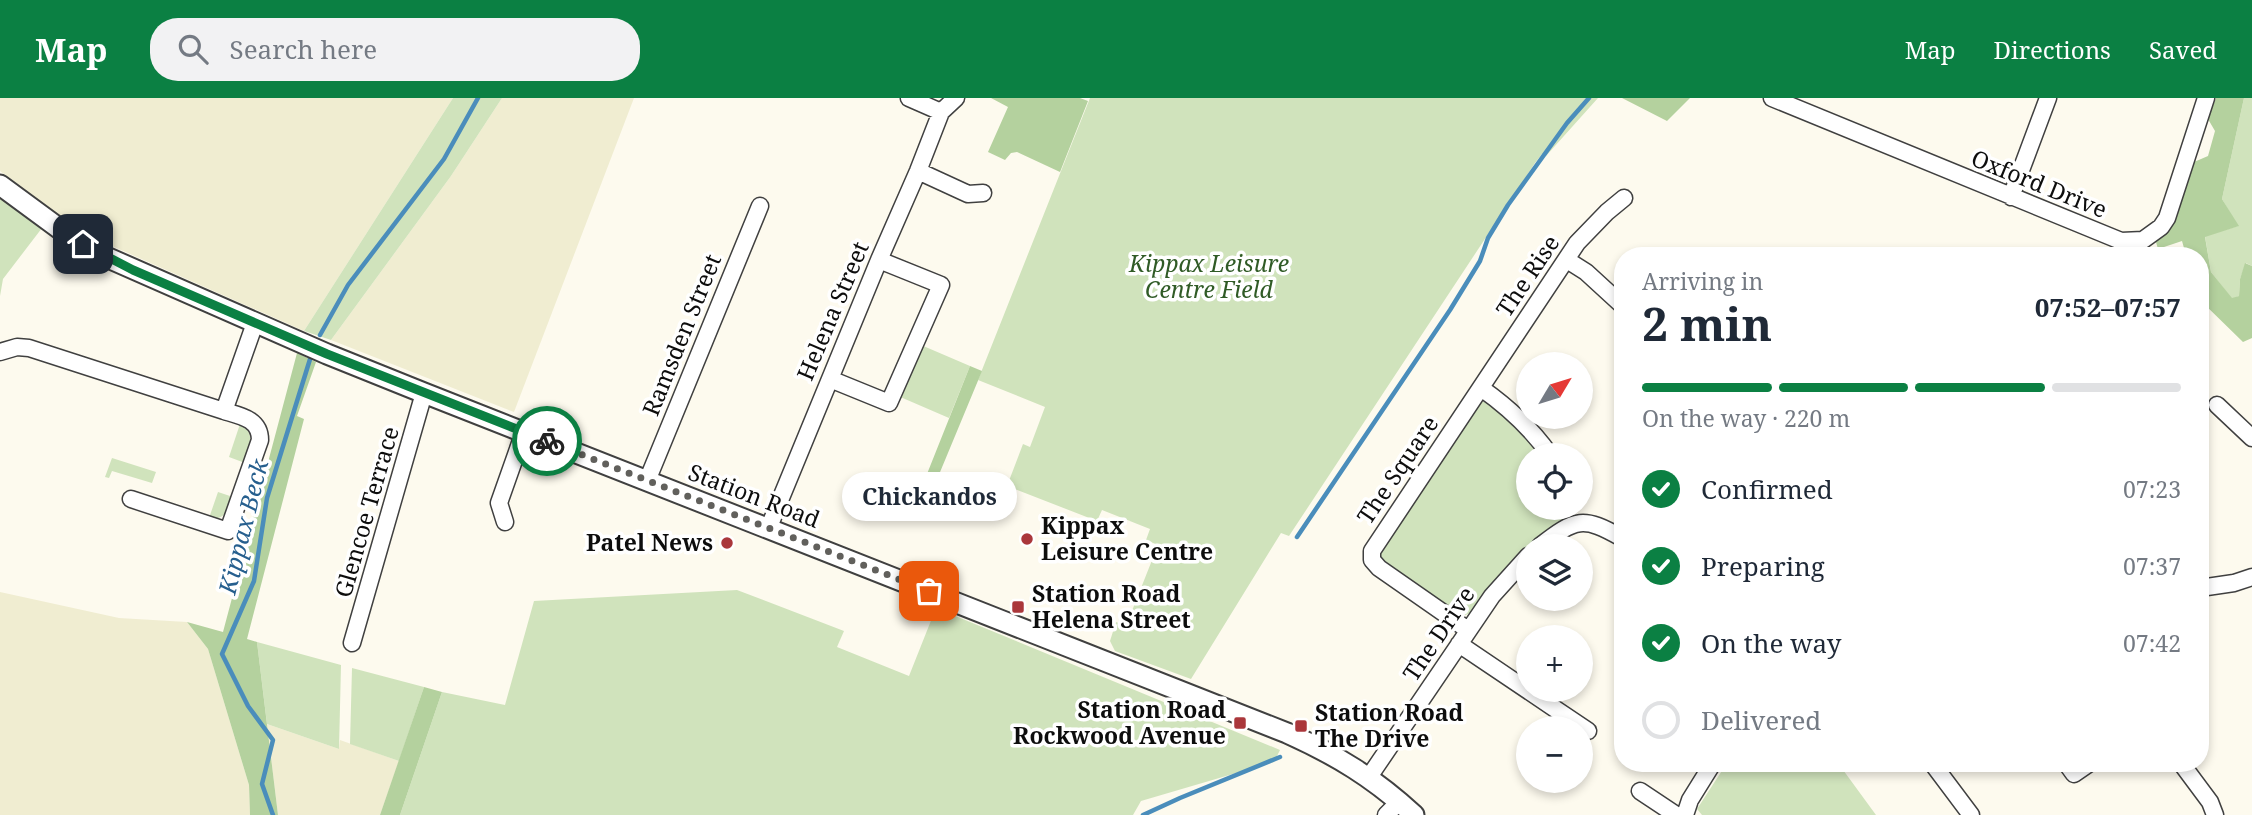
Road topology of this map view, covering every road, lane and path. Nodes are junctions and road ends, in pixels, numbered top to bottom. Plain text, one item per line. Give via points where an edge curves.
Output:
1 (909, 98) edge
2 (956, 98) edge
3 (1772, 98) edge
4 (2048, 98) edge
5 (2206, 98) edge
6 (940, 112) junction
7 (918, 171) junction
8 (0, 185) edge
9 (984, 193) dead end
10 (2011, 197) junction
11 (1624, 198) dead end
12 (760, 206) dead end
13 (879, 260) junction
14 (1567, 260) junction
15 (1614, 298) edge
16 (255, 323) junction
17 (0, 352) edge
18 (830, 379) junction
19 (1481, 388) junction
20 (424, 393) junction
21 (2217, 405) dead end
22 (224, 411) junction
23 (524, 432) junction
24 (2252, 438) edge
25 (1540, 443) edge
26 (647, 481) junction
27 (131, 499) dead end
28 (1585, 520) edge
29 (505, 522) dead end
30 (1587, 523) junction
31 (769, 527) junction
32 (1557, 534) edge
33 (1614, 534) edge
34 (1516, 568) edge
35 (2252, 577) edge
36 (2209, 587) edge
37 (1464, 637) junction
38 (352, 643) dead end
39 (1568, 716) edge
40 (1707, 772) edge
41 (1940, 772) edge
42 (2188, 772) edge
43 (1369, 777) junction
44 (1640, 792) dead end
45 (1400, 811) edge
46 (1676, 815) edge
47 (1685, 815) edge
48 (1971, 815) edge
49 (2215, 815) edge

1 - 6 street
2 - 6 street
3 - 10 street, Oxford Drive
4 - 10 street
5 - 10 street, Oxford Drive via 2167,218 2143,240 2121,241
6 - 7 street, Helena Street
7 - 9 street via 968,194
7 - 13 street, Helena Street
8 - 16 street, Station Road via 97,253
11 - 14 street, The Rise via 1591,227
12 - 26 street, Ramsden Street
13 - 18 street, Helena Street
13 - 18 street via 941,285 889,403
14 - 15 street
14 - 19 street, The Rise
16 - 20 street, Station Road
16 - 22 street
17 - 22 street via 29,348
18 - 31 street, Helena Street
19 - 25 street via 1506,405
19 - 37 street, The Square via 1371,556 1379,568
20 - 23 street, Station Road
20 - 38 street, Glencoe Terrace
21 - 24 street
22 - 27 street via 250,419 260,434 228,531
23 - 26 street, Station Road
23 - 29 street via 499,503
26 - 31 street, Station Road
28 - 30 street
30 - 32 street
30 - 33 street
31 - 43 street, Station Road via 1287,733
34 - 37 street, The Drive
35 - 36 street
37 - 39 street
37 - 43 street, The Drive
40 - 47 street
41 - 48 street
42 - 49 street
43 - 45 street, Station Road
44 - 46 street

